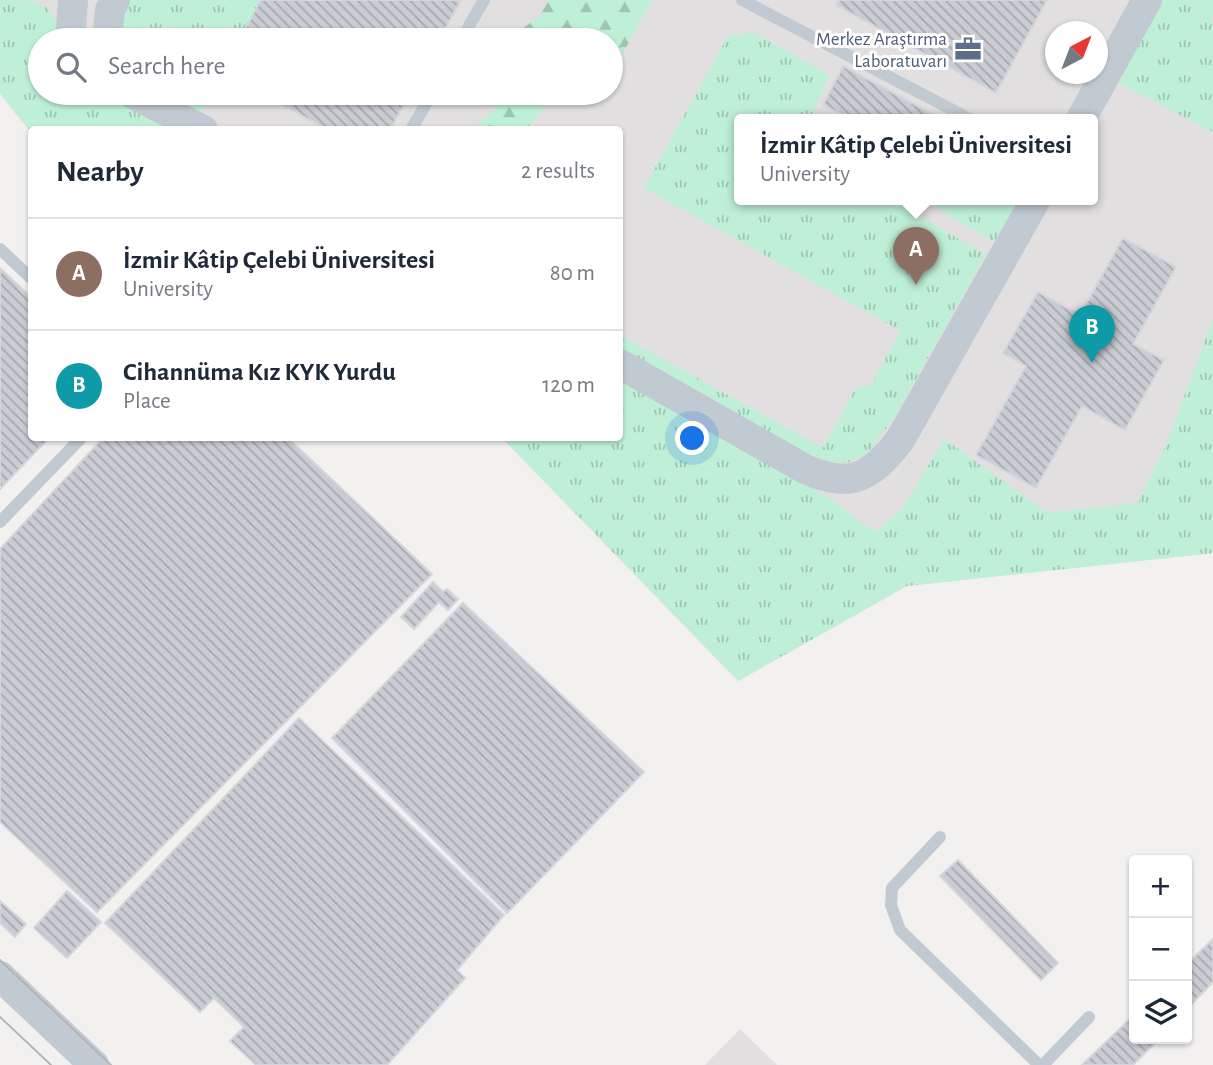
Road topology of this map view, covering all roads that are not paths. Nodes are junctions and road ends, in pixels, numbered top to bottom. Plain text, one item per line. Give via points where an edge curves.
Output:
1 (73, 0) edge
2 (484, 0) edge
3 (742, 0) edge
4 (1147, 0) edge
5 (104, 3) edge
6 (71, 28) edge
7 (106, 28) edge
8 (468, 28) edge
9 (157, 105) edge
10 (425, 105) edge
11 (960, 114) edge
12 (1085, 114) edge
13 (196, 126) edge
14 (413, 126) edge
15 (1033, 205) edge
16 (0, 248) edge
17 (28, 275) edge
18 (623, 366) edge
19 (78, 441) edge
20 (0, 522) edge
21 (940, 837) dead end
22 (0, 976) edge
23 (0, 999) edge
24 (1089, 1017) dead end
25 (69, 1065) edge
26 (94, 1065) edge
27 (1041, 1065) edge

1 - 6 street
2 - 8 lane
3 - 11 lane
4 - 12 street
5 - 7 street
9 - 13 street
10 - 14 lane
15 - 18 street via 900,440 883,461 848,480 827,479 804,469
16 - 17 lane
19 - 20 lane
21 - 27 lane via 892,888 891,905 900,930
22 - 26 street
23 - 25 street
24 - 27 lane

